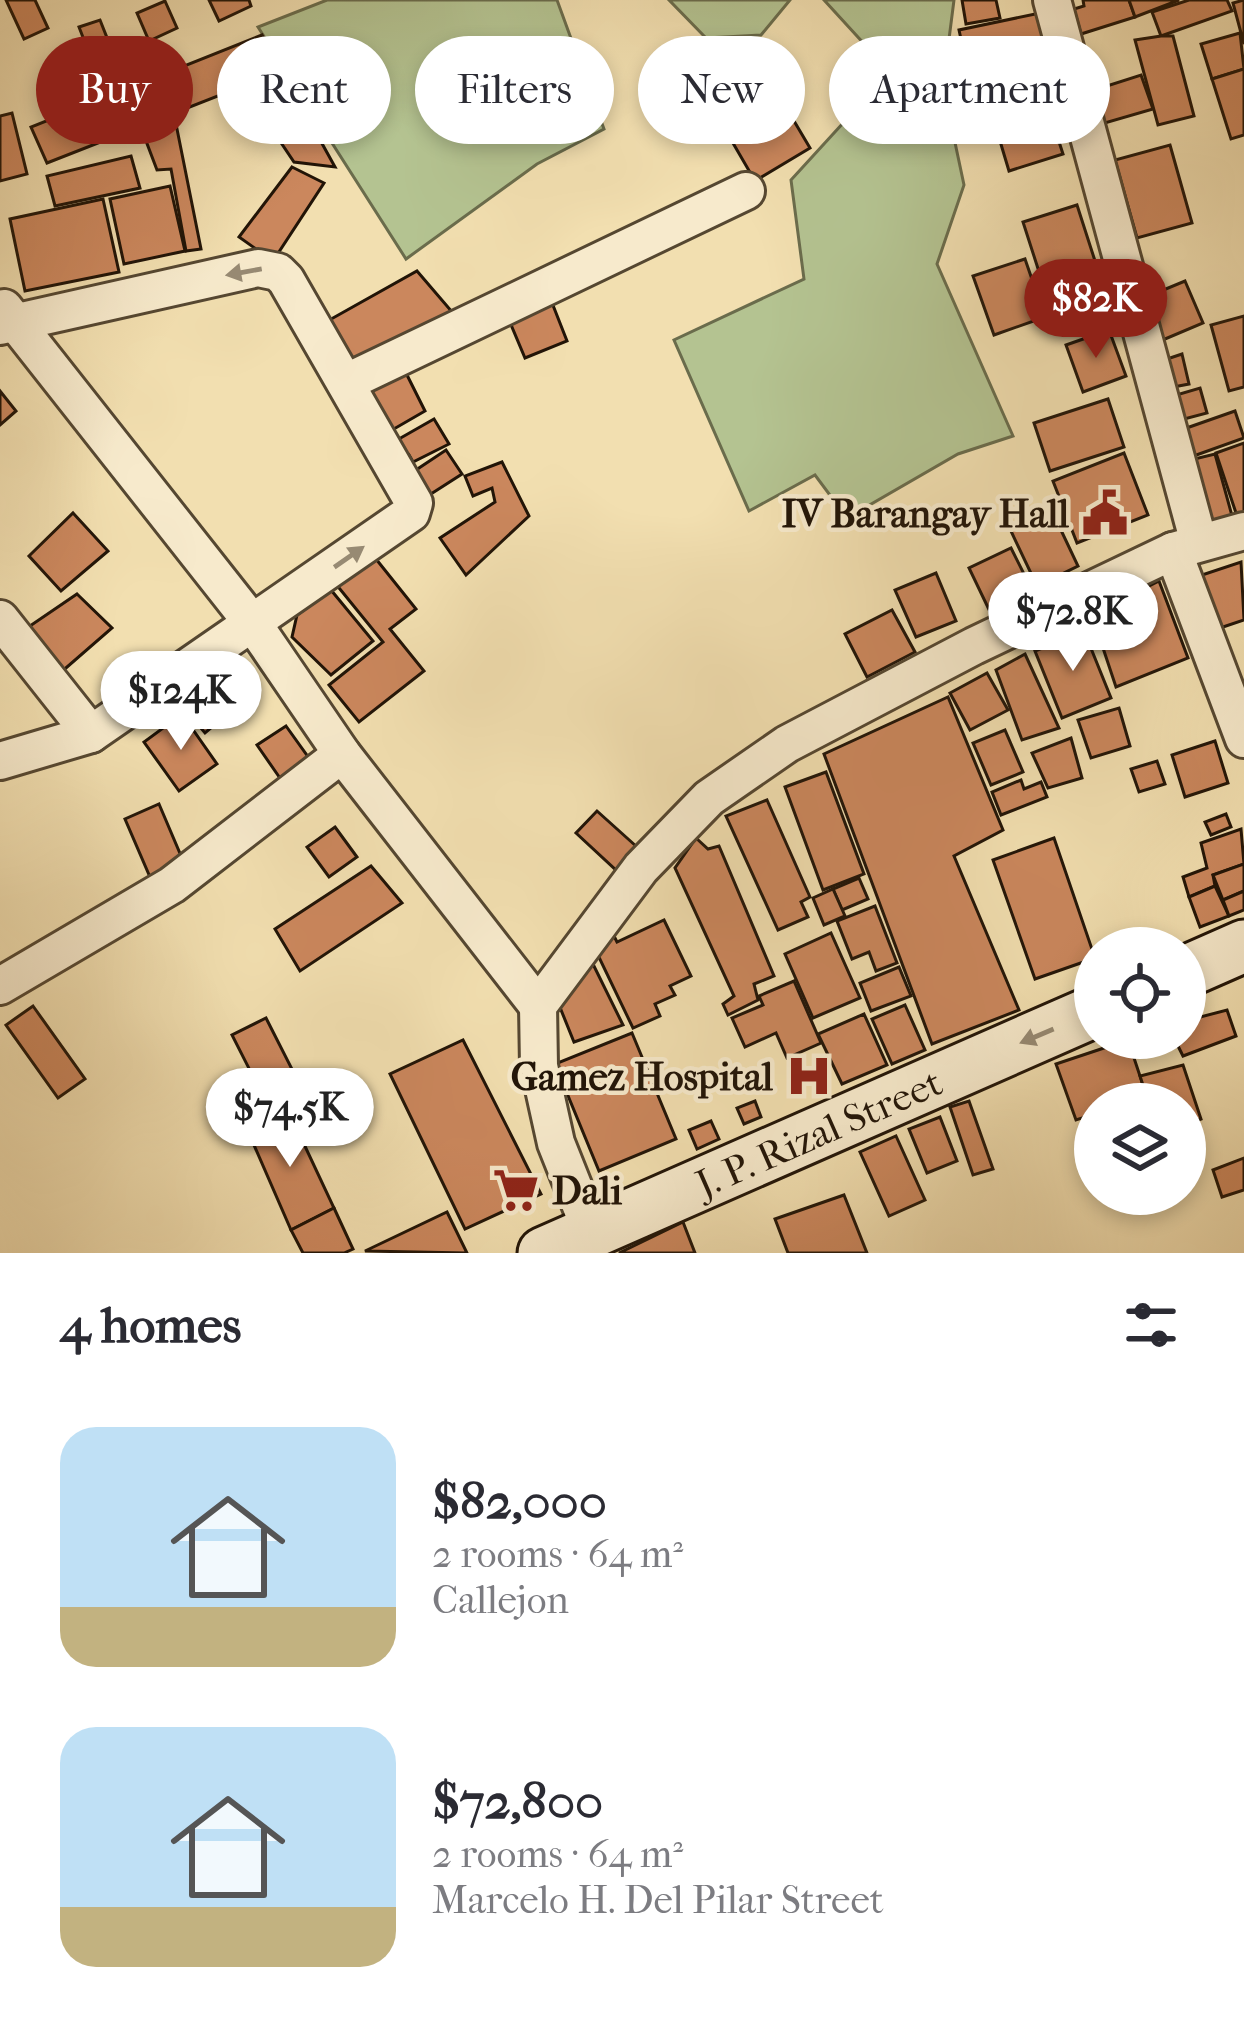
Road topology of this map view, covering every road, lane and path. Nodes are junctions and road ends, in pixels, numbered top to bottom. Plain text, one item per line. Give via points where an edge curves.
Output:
1 (1052, 0) edge
2 (746, 191) dead end
3 (5, 317) edge
4 (347, 382) junction
5 (1244, 531) edge
6 (1186, 547) junction
7 (0, 619) edge
8 (254, 625) junction
9 (91, 734) junction
10 (1244, 739) edge
11 (342, 754) junction
12 (0, 761) edge
13 (1244, 946) edge
14 (1206, 963) edge
15 (0, 986) edge
16 (538, 1006) junction
17 (1074, 1020) edge
18 (591, 1231) junction
19 (544, 1253) edge

1 - 6 street
2 - 4 street
4 -> 3 street via 286,280 268,269
3 - 8 street
8 -> 4 street via 414,508
5 - 6 street
6 - 10 street
6 - 16 street via 787,744 709,798 628,884
7 - 9 street
8 - 9 street
8 - 11 street
9 - 12 street
11 - 15 street via 172,885
11 - 16 street
13 - 14 main road
16 - 18 street via 539,1066 556,1144
17 -> 18 main road, J. P. Rizal Street
18 - 19 main road, J. P. Rizal Street

